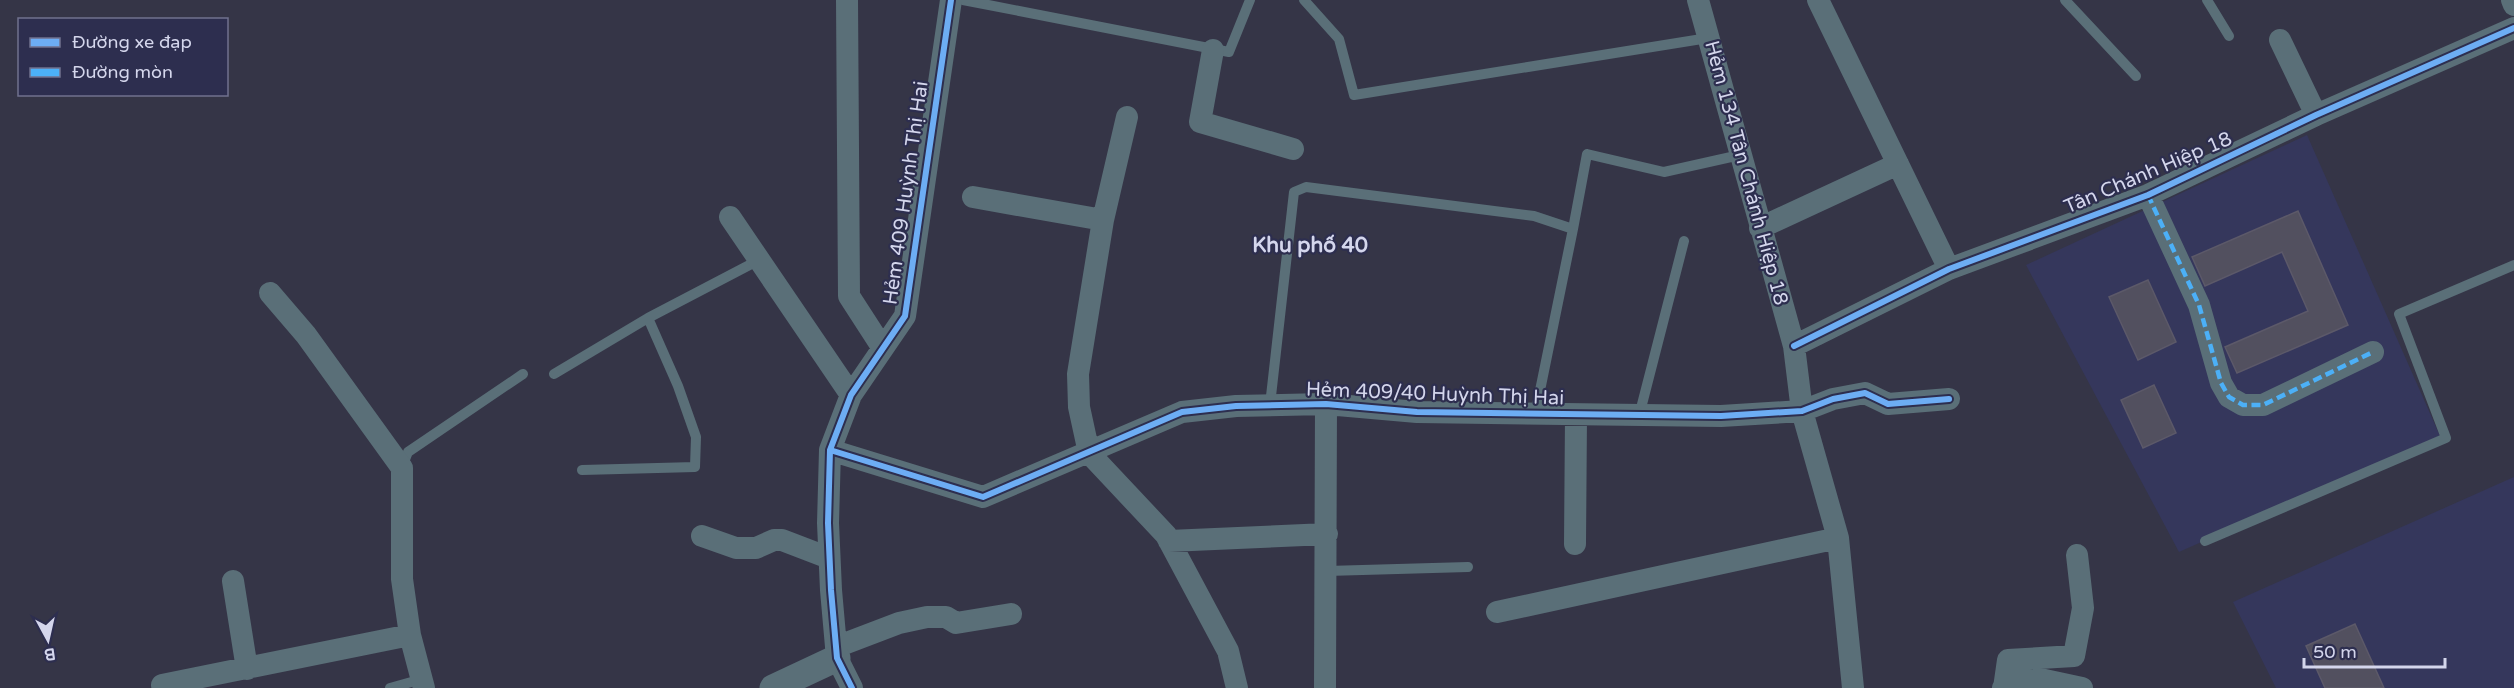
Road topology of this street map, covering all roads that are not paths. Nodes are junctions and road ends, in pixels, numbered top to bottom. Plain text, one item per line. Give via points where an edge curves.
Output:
1 (847, 0) edge
2 (951, 0) edge
3 (963, 0) edge
4 (1250, 0) edge
5 (1304, 0) edge
6 (1698, 0) edge
7 (1818, 0) edge
8 (2065, 0) edge
9 (2207, 0) edge
10 (2512, 0) edge
11 (2514, 5) edge
12 (2514, 28) edge
13 (2229, 36) dead end
14 (1708, 38) junction
15 (2280, 40) dead end
16 (1213, 50) junction
17 (2136, 76) dead end
18 (2316, 115) junction
19 (1127, 117) dead end
20 (1293, 149) dead end
21 (1740, 155) junction
22 (1898, 164) junction
23 (2148, 195) junction
24 (973, 197) dead end
25 (730, 217) dead end
26 (1103, 220) junction
27 (1761, 228) junction
28 (1573, 229) junction
29 (1684, 242) dead end
30 (759, 260) junction
31 (2514, 265) edge
32 (1949, 269) junction
33 (270, 293) dead end
34 (648, 318) junction
35 (1794, 346) junction
36 (882, 347) junction
37 (2373, 352) dead end
38 (523, 374) dead end
39 (554, 374) dead end
40 (851, 395) junction
41 (1949, 399) dead end
42 (1326, 404) junction
43 (1270, 405) junction
44 (1802, 411) junction
45 (1535, 415) junction
46 (1576, 416) junction
47 (1639, 416) junction
48 (830, 450) junction
49 (1089, 453) junction
50 (402, 468) junction
51 (582, 470) dead end
52 (1327, 534) junction
53 (702, 536) dead end
54 (1838, 538) junction
55 (1169, 541) junction
56 (2205, 541) dead end
57 (1575, 544) dead end
58 (2077, 555) dead end
59 (829, 558) junction
60 (1468, 567) dead end
61 (1327, 571) junction
62 (233, 581) dead end
63 (1497, 612) dead end
64 (1011, 614) dead end
65 (410, 635) junction
66 (837, 652) junction
67 (247, 669) junction
68 (423, 683) edge
69 (162, 685) dead end
70 (390, 688) edge
71 (773, 688) edge
72 (852, 688) edge
73 (1237, 688) edge
74 (1325, 688) edge
75 (1852, 688) edge
76 (2003, 688) edge
77 (2082, 688) edge

1 - 36 street via 849,296
2 - 36 street, Hẻm 409 Huỳnh Thị Hai via 905,316
3 - 16 lane
4 - 16 lane via 1229,52
5 - 14 lane via 1339,39 1354,94
6 - 14 street, Hẻm 134 Tân Chánh Hiệp 18
7 - 22 street
8 - 17 lane
9 - 13 lane
10 - 11 street
12 - 18 street, Tân Chánh Hiệp 18
14 - 21 street, Hẻm 134 Tân Chánh Hiệp 18
15 - 18 street
16 - 20 street via 1200,122
18 - 23 street, Tân Chánh Hiệp 18
19 - 26 street
21 - 27 street, Hẻm 134 Tân Chánh Hiệp 18
21 - 28 lane via 1664,172 1587,154
22 - 27 street
22 - 32 street
23 - 32 street, Tân Chánh Hiệp 18
23 - 37 street via 2199,305 2221,383 2229,397 2243,405 2263,405
24 - 26 street
25 - 30 street
26 - 49 street via 1078,374 1079,407
27 - 35 street, Hẻm 134 Tân Chánh Hiệp 18
28 - 43 lane via 1534,216 1306,187 1294,192
28 - 45 lane
29 - 47 lane
30 - 34 lane
30 - 40 street
31 - 56 lane via 2399,314 2446,438
32 - 35 street, Tân Chánh Hiệp 18
33 - 50 street via 306,335
34 - 39 lane
34 - 51 lane via 696,436 695,467
35 - 44 street, Hẻm 134 Tân Chánh Hiệp 18
36 - 40 street, Hẻm 409 Huỳnh Thị Hai
38 - 50 lane via 408,452
40 - 48 street, Hẻm 409 Huỳnh Thị Hai
41 - 44 street, Hẻm 409/40 Huỳnh Thị Hai via 1888,404 1865,393 1833,399
42 - 43 street, Hẻm 409/40 Huỳnh Thị Hai
42 - 45 street, Hẻm 409/40 Huỳnh Thị Hai via 1418,412
42 - 52 street
43 - 49 street, Hẻm 409/40 Huỳnh Thị Hai via 1182,412
44 - 47 street, Hẻm 409/40 Huỳnh Thị Hai
44 - 54 street, Hẻm 134 Tân Chánh Hiệp 18
45 - 46 street, Hẻm 409/40 Huỳnh Thị Hai
46 - 47 street, Hẻm 409/40 Huỳnh Thị Hai
46 - 57 street
48 - 49 street, Hẻm 409/40 Huỳnh Thị Hai via 983,497
48 - 59 street, Hẻm 409 Huỳnh Thị Hai
49 - 55 street
50 - 65 street via 402,579
52 - 55 street
52 - 61 street
53 - 59 street via 736,548 756,548 782,540
54 - 63 street
54 - 75 street, Hẻm 134 Tân Chánh Hiệp 18
55 - 73 street via 1228,651
58 - 76 street via 2083,608 2074,656 2007,660
59 - 66 street, Hẻm 409 Huỳnh Thị Hai
60 - 61 lane
61 - 74 street
62 - 67 street
64 - 66 street via 956,623 945,617 927,616 899,623
65 - 67 street
65 - 68 street
66 - 71 street
66 - 72 street
67 - 69 street
68 - 70 lane
76 - 77 street via 2026,676

